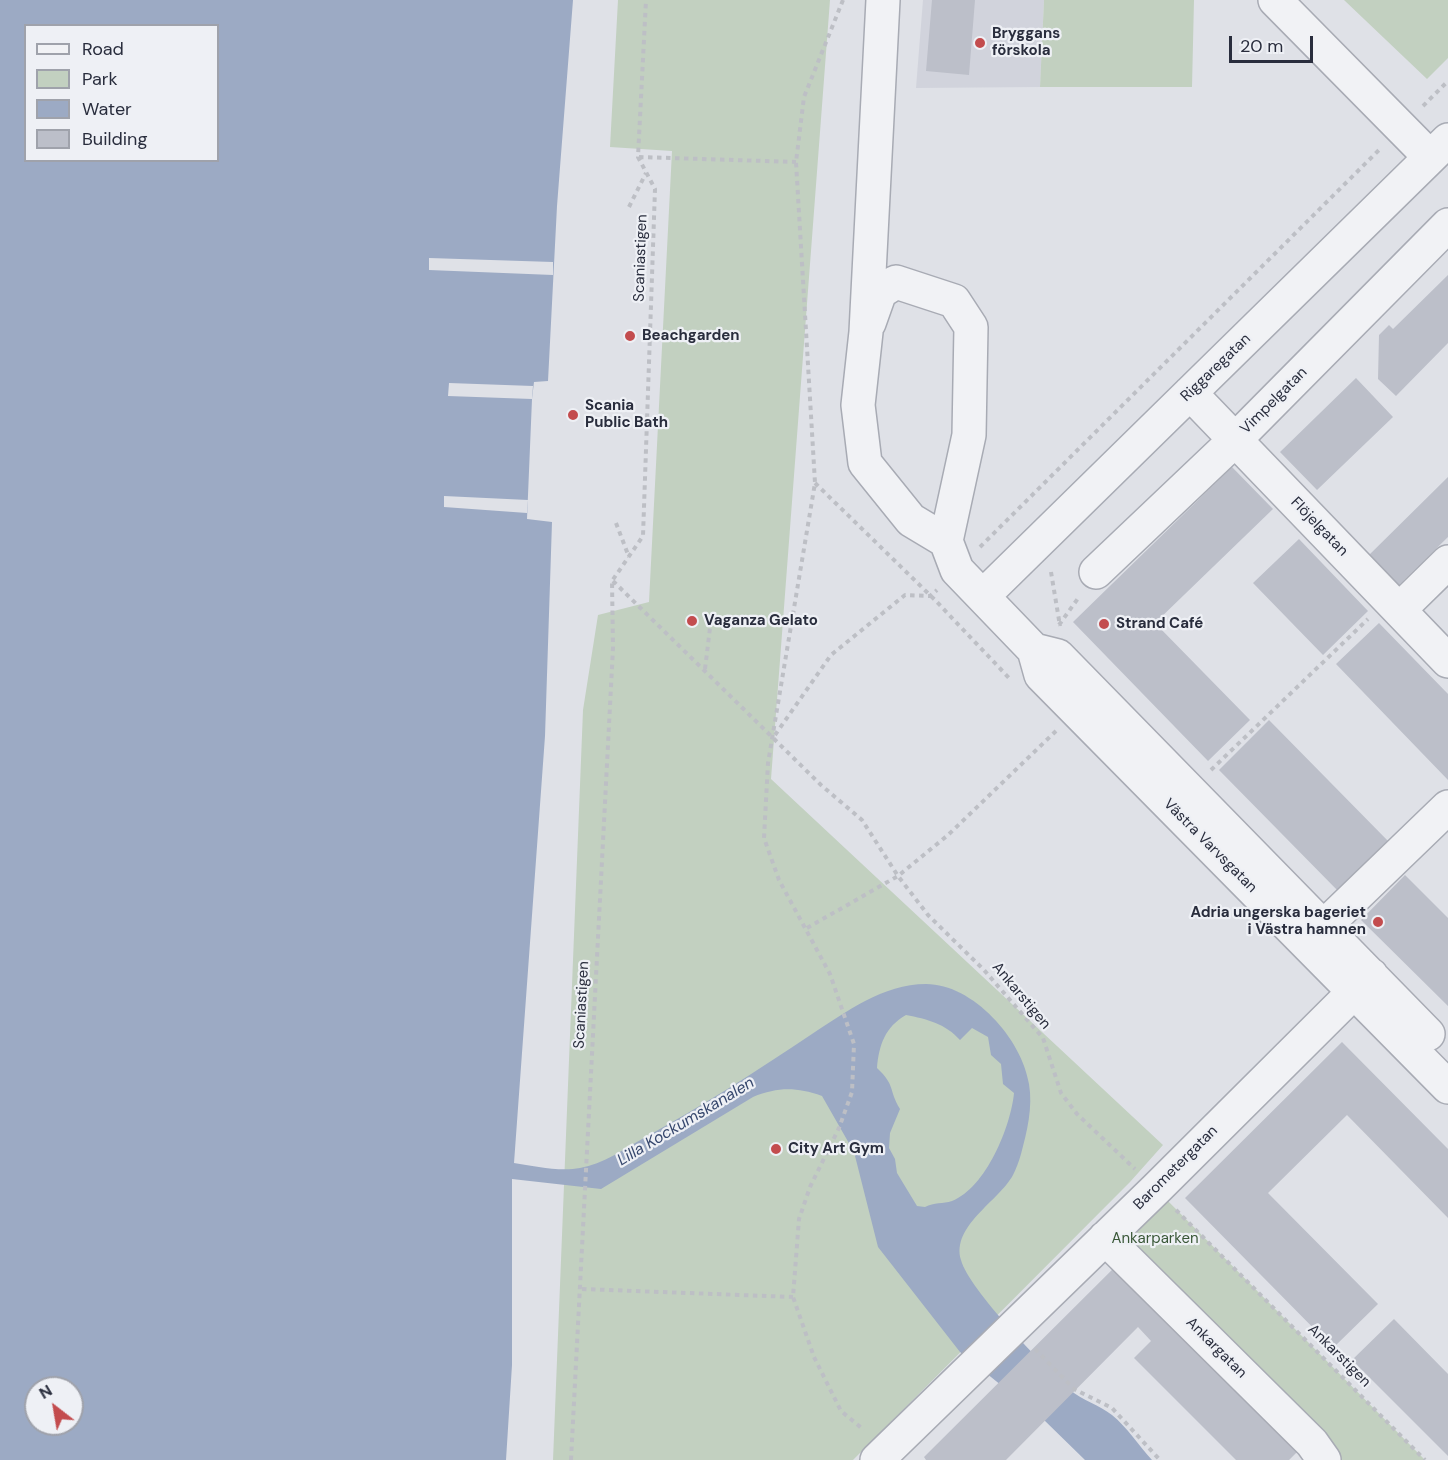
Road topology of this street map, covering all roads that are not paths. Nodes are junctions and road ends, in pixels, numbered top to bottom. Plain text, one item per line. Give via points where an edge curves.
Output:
1 (883, 0) edge
2 (1275, 0) edge
3 (1442, 149) edge
4 (1448, 225) edge
5 (866, 332) junction
6 (1190, 393) junction
7 (1242, 448) junction
8 (951, 556) junction
9 (1448, 562) edge
10 (1096, 572) dead end
11 (983, 596) junction
12 (1394, 605) junction
13 (1448, 661) edge
14 (1448, 807) edge
15 (1315, 935) junction
16 (1363, 983) junction
17 (1448, 1054) edge
18 (1448, 1086) edge
19 (1105, 1238) junction
20 (887, 1457) edge
21 (1324, 1460) edge

1 - 5 street
2 - 3 street via 1401,128
3 - 6 street, Riggaregatan
4 - 7 street, Vimpelgatan
5 - 8 street via 858,405 865,463 911,520
5 - 8 street via 880,292 896,282 954,301 971,327 969,435
6 - 7 street, Flöjelgatan
6 - 11 street, Riggaregatan
7 - 10 street, Vimpelgatan
7 - 12 street, Flöjelgatan
8 - 11 street
9 - 12 street
11 - 15 street, Västra Varvsgatan via 1034,650 1058,656
12 - 13 street, Flöjelgatan
14 - 15 street
15 - 16 street, Västra Varvsgatan
16 - 17 street, Västra Varvsgatan
16 - 18 street, Västra Varvsgatan
16 - 19 street, Barometergatan
19 - 20 street, Barometergatan
19 - 21 street, Ankargatan via 1312,1443

